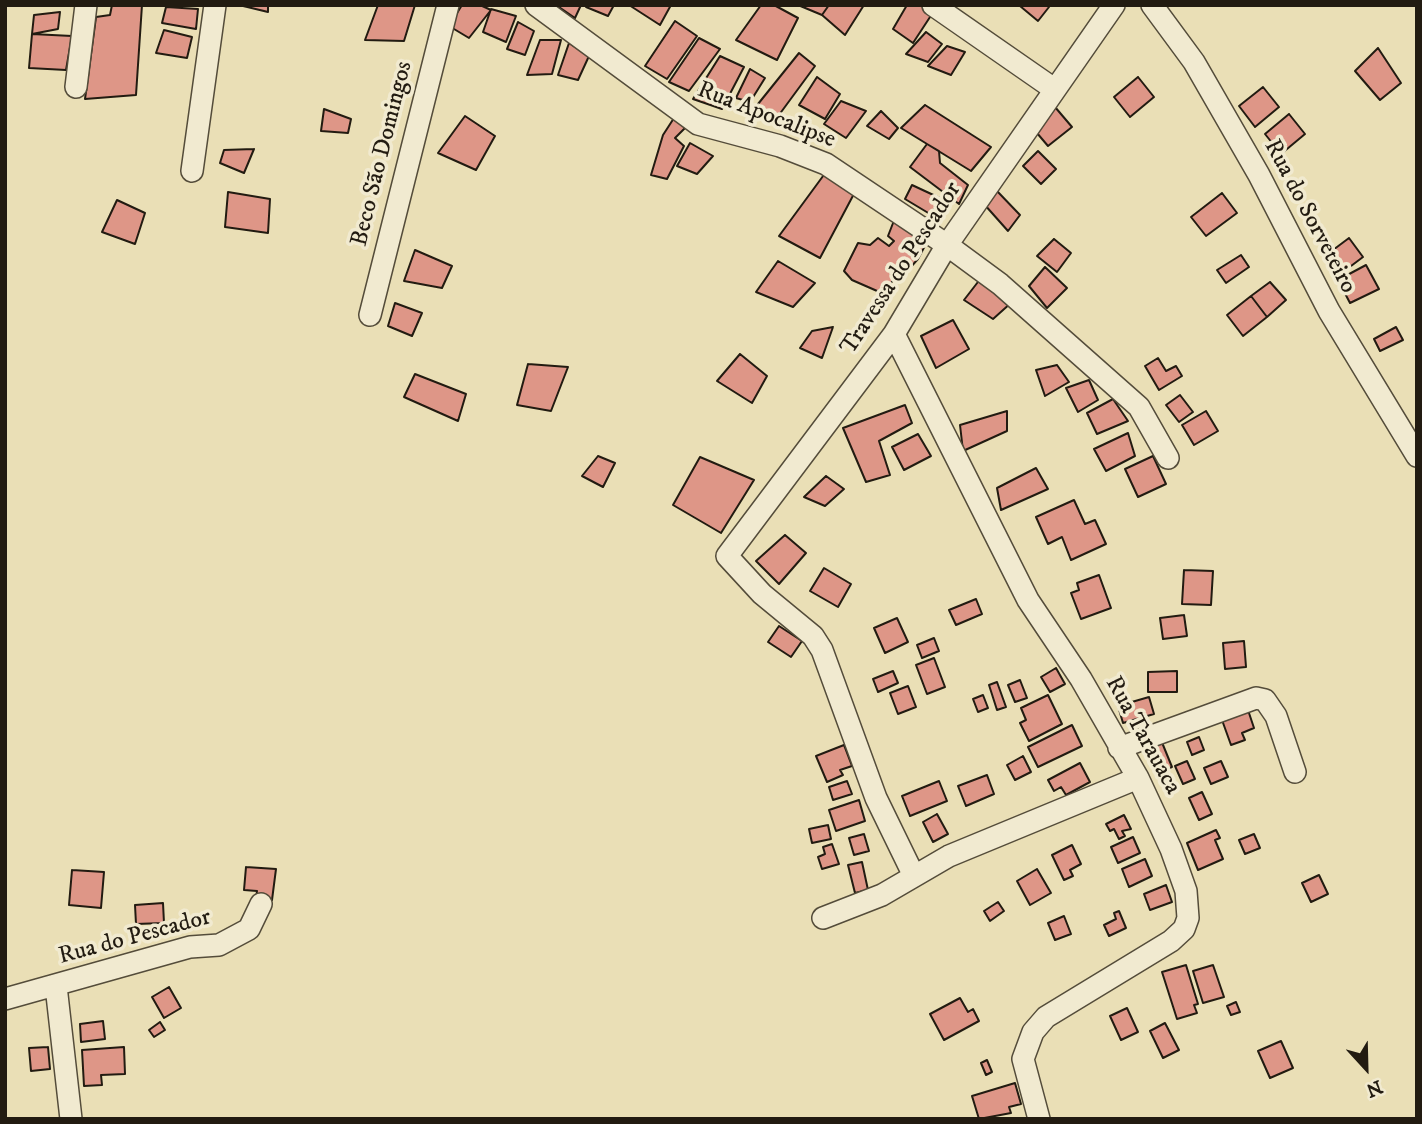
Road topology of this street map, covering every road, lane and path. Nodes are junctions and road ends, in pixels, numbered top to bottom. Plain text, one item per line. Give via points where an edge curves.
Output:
1 (86, 5) edge
2 (215, 5) edge
3 (448, 5) edge
4 (536, 5) edge
5 (933, 5) edge
6 (1114, 5) edge
7 (1152, 5) edge
8 (76, 86) dead end
9 (1054, 89) junction
10 (192, 171) dead end
11 (947, 245) junction
12 (370, 315) dead end
13 (894, 334) junction
14 (1417, 456) edge
15 (1168, 458) dead end
16 (1119, 748) junction
17 (1295, 772) dead end
18 (1138, 778) junction
19 (915, 876) junction
20 (261, 904) dead end
21 (823, 918) dead end
22 (56, 986) junction
23 (5, 999) edge
24 (71, 1119) edge
25 (1039, 1119) edge

1 - 8 street
2 - 10 street
3 - 12 street, Beco São Domingos
4 - 11 street, Rua Apocalipse via 698,124 826,164
5 - 9 street
6 - 9 street, Travessa do Pescador
7 - 14 street, Rua do Sorveteiro via 1194,62 1329,311
9 - 11 street, Travessa do Pescador
11 - 13 street, Travessa do Pescador
11 - 15 street, Rua Apocalipse via 1000,284 1139,407
13 - 16 street, Rua Tarauaca via 1028,600 1081,679
13 - 19 street, Travessa do Pescador via 727,556 762,594 813,636 822,650 876,798
16 - 17 street via 1256,698 1265,700 1276,716
16 - 18 street, Rua Tarauaca
18 - 19 street via 949,856
18 - 25 street, Rua Tarauaca via 1182,874 1188,918 1171,941 1046,1017 1033,1032 1023,1059
19 - 21 street via 882,895
20 - 22 street, Rua do Pescador via 249,929 219,945 190,947
22 - 23 street, Rua do Pescador
22 - 24 street

